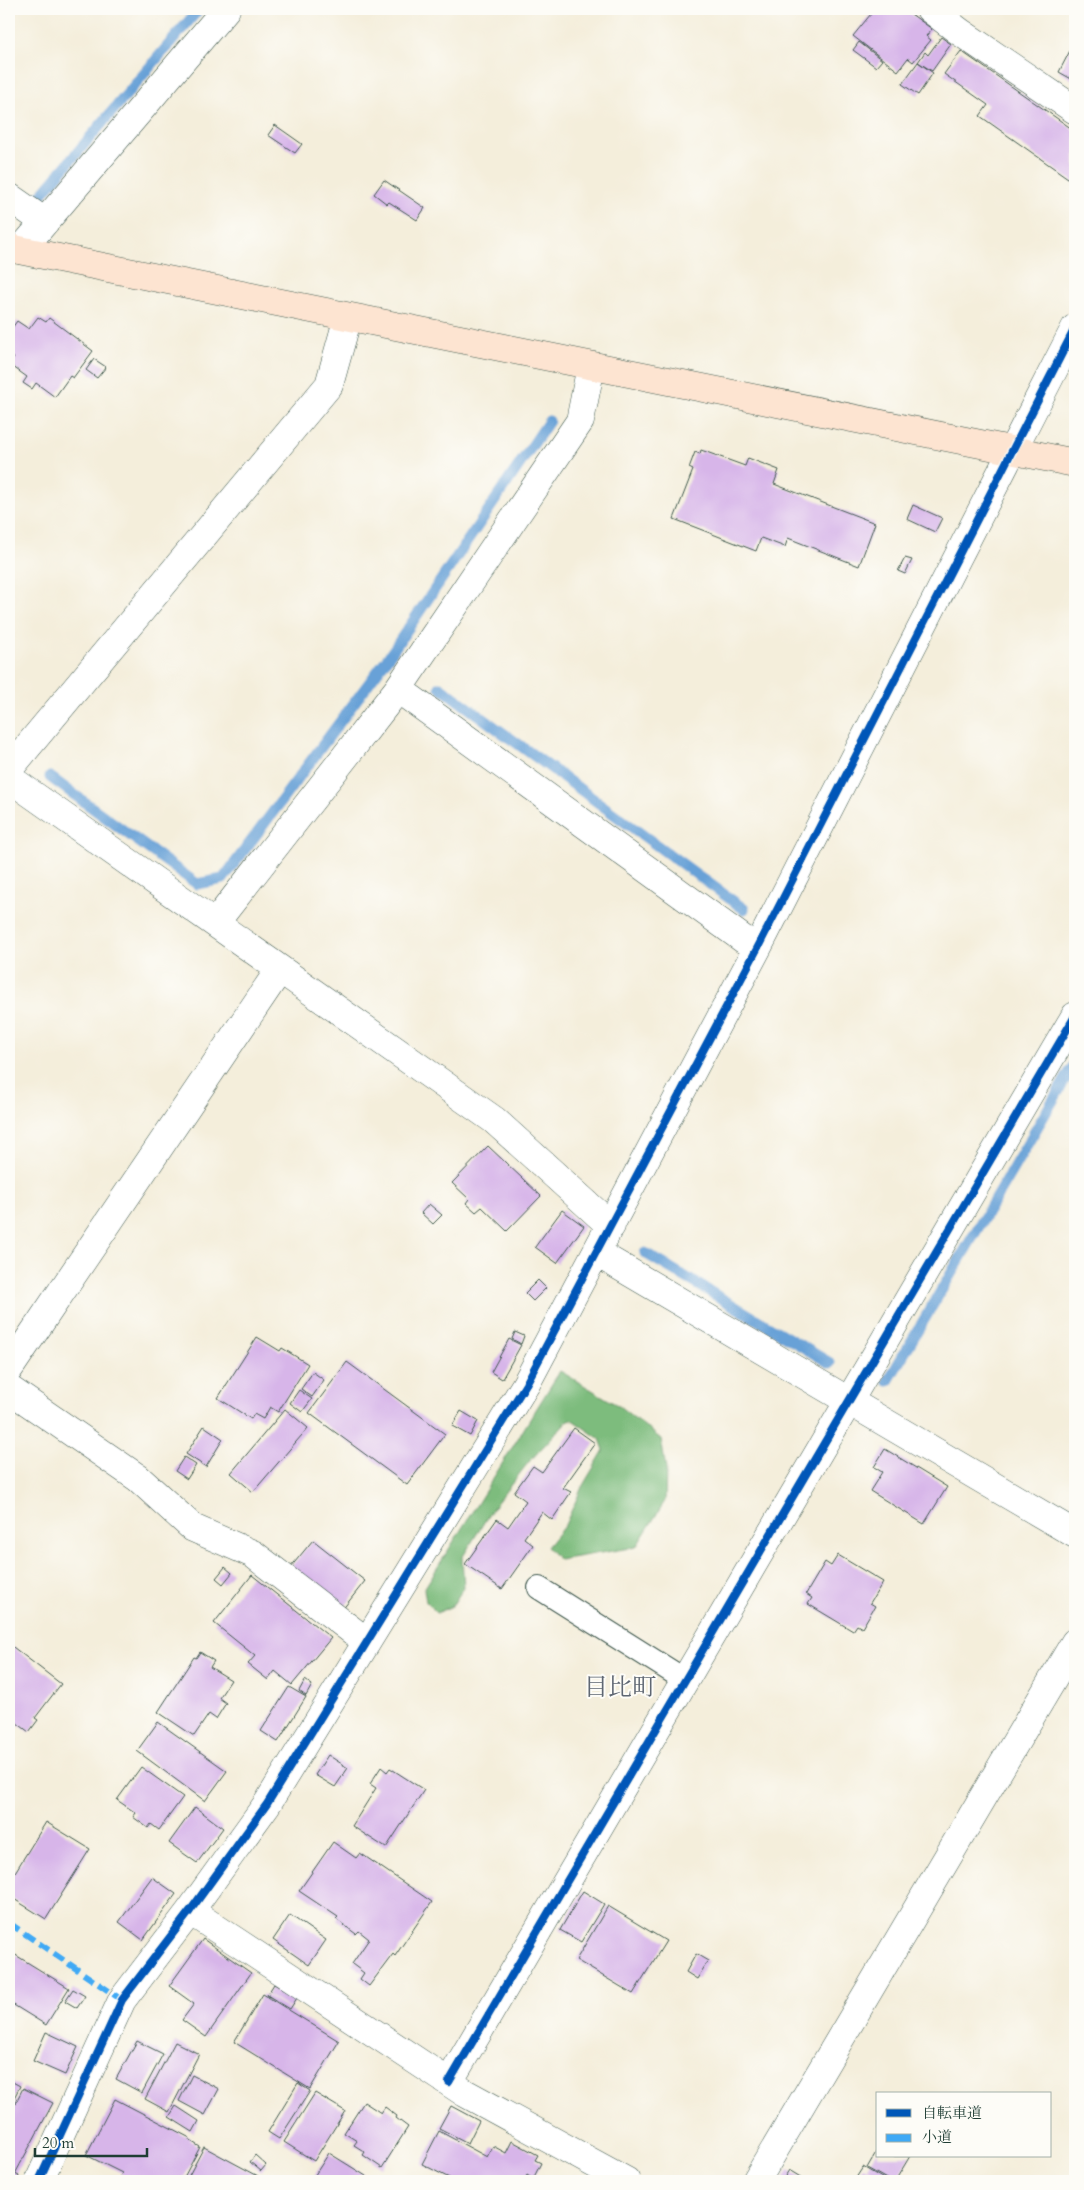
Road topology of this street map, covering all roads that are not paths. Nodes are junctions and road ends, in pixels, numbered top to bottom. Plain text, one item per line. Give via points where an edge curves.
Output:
1 (226, 9) edge
2 (930, 9) edge
3 (1075, 110) edge
4 (9, 196) edge
5 (45, 222) junction
6 (15, 249) edge
7 (348, 317) junction
8 (1075, 328) edge
9 (591, 366) junction
10 (1012, 450) junction
11 (1075, 464) edge
12 (398, 689) junction
13 (9, 769) edge
14 (9, 778) edge
15 (215, 923) junction
16 (757, 949) junction
17 (280, 969) junction
18 (1075, 1016) edge
19 (611, 1226) junction
20 (597, 1253) junction
21 (9, 1369) edge
22 (9, 1390) edge
23 (849, 1401) junction
24 (1075, 1534) edge
25 (539, 1588) dead end
26 (367, 1642) junction
27 (1075, 1642) edge
28 (685, 1680) junction
29 (190, 1911) junction
30 (449, 2082) junction
31 (39, 2181) edge
32 (626, 2181) edge
33 (756, 2181) edge

1 - 5 street
2 - 3 street
4 - 5 street
5 - 6 street
6 - 7 street
7 - 9 street
7 - 13 street via 329,385
8 - 10 street
9 - 10 street
9 - 12 street via 580,421
10 - 11 street
10 - 16 street
12 - 15 street
12 - 16 street
14 - 15 street
15 - 17 street
16 - 19 street
17 - 19 street via 494,1120
17 - 21 street
18 - 23 street
19 - 20 street
20 - 23 street
20 - 26 street via 526,1384
22 - 26 street via 138,1478 193,1528 253,1554
23 - 24 street
23 - 28 street
25 - 28 lane
26 - 29 street via 267,1804
27 - 33 street
28 - 30 street
29 - 30 street
29 - 31 street via 122,2000
30 - 32 street

